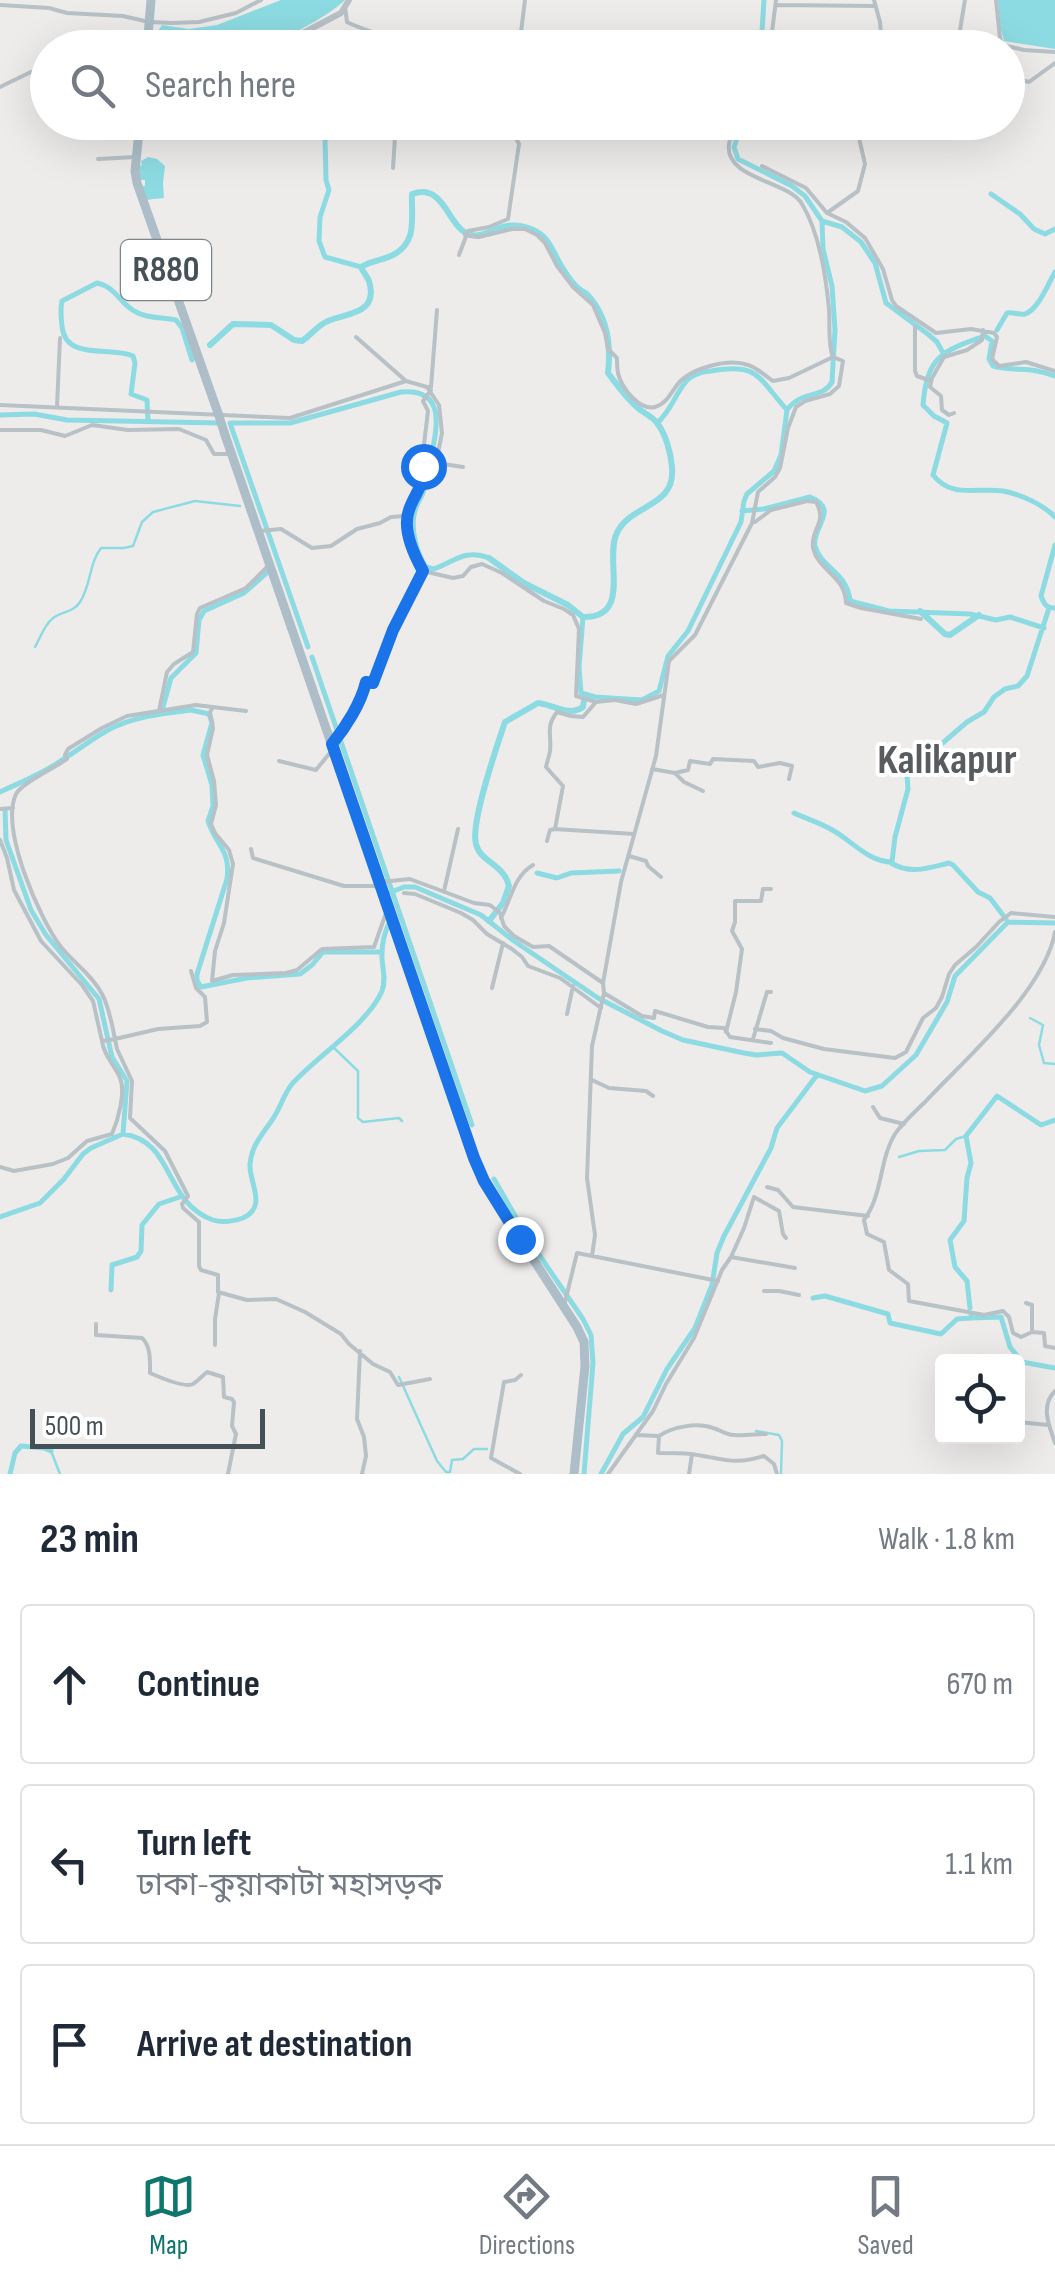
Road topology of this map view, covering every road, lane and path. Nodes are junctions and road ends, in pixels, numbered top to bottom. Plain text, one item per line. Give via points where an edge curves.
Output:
1 (151, 0) edge
2 (261, 0) edge
3 (526, 0) edge
4 (965, 0) edge
5 (996, 0) edge
6 (776, 2) edge
7 (874, 3) edge
8 (347, 4) edge
9 (0, 6) edge
10 (149, 22) junction
11 (148, 30) edge
12 (308, 30) edge
13 (367, 30) edge
14 (522, 30) edge
15 (772, 30) edge
16 (881, 30) edge
17 (960, 30) edge
18 (999, 30) edge
19 (1025, 50) edge
20 (1055, 52) edge
21 (1055, 64) edge
22 (30, 72) edge
23 (1025, 81) edge
24 (0, 87) edge
25 (138, 140) edge
26 (395, 140) edge
27 (517, 140) edge
28 (730, 140) edge
29 (860, 140) edge
30 (136, 157) junction
31 (98, 159) dead end
32 (762, 166) dead end
33 (393, 168) dead end
34 (800, 185) junction
35 (796, 194) junction
36 (828, 213) junction
37 (466, 233) junction
38 (459, 256) dead end
39 (437, 310) dead end
40 (915, 327) dead end
41 (983, 330) junction
42 (356, 337) dead end
43 (60, 338) dead end
44 (833, 356) junction
45 (1055, 372) edge
46 (931, 380) junction
47 (406, 381) junction
48 (429, 388) junction
49 (0, 405) edge
50 (58, 406) junction
51 (954, 413) dead end
52 (0, 430) edge
53 (232, 453) junction
54 (463, 467) dead end
55 (407, 516) junction
56 (753, 521) junction
57 (260, 531) junction
58 (270, 563) junction
59 (423, 571) junction
60 (921, 619) dead end
61 (664, 696) junction
62 (596, 702) junction
63 (212, 709) junction
64 (159, 710) junction
65 (246, 711) dead end
66 (333, 746) junction
67 (279, 760) dead end
68 (652, 769) junction
69 (675, 773) junction
70 (789, 779) dead end
71 (703, 791) dead end
72 (13, 808) junction
73 (0, 809) edge
74 (458, 829) dead end
75 (554, 830) junction
76 (636, 834) junction
77 (0, 840) edge
78 (547, 841) dead end
79 (251, 849) dead end
80 (628, 856) junction
81 (533, 865) dead end
82 (661, 877) dead end
83 (380, 884) junction
84 (772, 889) dead end
85 (444, 891) junction
86 (404, 892) dead end
87 (388, 908) junction
88 (1055, 917) edge
89 (501, 918) junction
90 (1055, 932) edge
91 (503, 943) junction
92 (191, 971) dead end
93 (603, 983) junction
94 (573, 986) junction
95 (492, 988) dead end
96 (771, 992) dead end
97 (604, 993) junction
98 (601, 1008) junction
99 (567, 1014) dead end
100 (755, 1029) junction
101 (726, 1032) junction
102 (753, 1039) junction
103 (109, 1040) junction
104 (771, 1044) dead end
105 (592, 1080) junction
106 (653, 1096) dead end
107 (873, 1106) dead end
108 (904, 1124) junction
109 (0, 1166) edge
110 (766, 1187) dead end
111 (868, 1216) junction
112 (786, 1238) dead end
113 (592, 1256) junction
114 (731, 1257) junction
115 (795, 1268) dead end
116 (718, 1280) junction
117 (764, 1291) dead end
118 (219, 1293) junction
119 (799, 1296) dead end
120 (1026, 1303) dead end
121 (564, 1306) junction
122 (96, 1324) dead end
123 (1032, 1332) junction
124 (215, 1345) dead end
125 (1055, 1348) edge
126 (360, 1351) junction
127 (520, 1375) dead end
128 (430, 1379) dead end
129 (1055, 1391) edge
130 (1025, 1423) edge
131 (1049, 1425) junction
132 (766, 1434) dead end
133 (634, 1435) junction
134 (659, 1436) junction
135 (1055, 1443) edge
136 (692, 1454) junction
137 (228, 1474) edge
138 (362, 1474) edge
139 (520, 1474) edge
140 (574, 1474) edge
141 (608, 1474) edge
142 (689, 1474) edge
143 (777, 1474) edge

1 - 10 main road
2 - 10 street via 199,22
3 - 14 street
4 - 17 street
5 - 18 street
6 - 7 street
6 - 15 street
7 - 16 street
8 - 12 street
8 - 13 street via 347,22
9 - 10 street
10 - 11 main road
19 - 20 street
21 - 23 street
22 - 24 street
25 - 30 main road, R880
26 - 33 street
27 - 37 street via 508,219
28 - 35 street via 731,159 753,177
29 - 36 street via 866,164 858,191
30 - 31 street
30 - 53 main road, R880, bridge via 137,184
32 - 34 street
34 - 35 street
34 - 36 street
35 - 44 street via 826,280
36 - 41 street via 866,238 896,306 936,332
37 - 38 street
37 - 44 street via 525,229 537,235 593,306 617,358 618,376 646,407 662,404 679,382 707,366 742,363 773,382
39 - 48 street
40 - 46 street via 918,376
41 - 45 street via 997,337 994,364 1026,362
41 - 46 street via 982,340 944,356
42 - 47 street
43 - 50 street
44 - 56 street via 843,361 839,386 796,407 780,468 758,492
46 - 51 street via 942,410
47 - 48 street
47 - 50 street via 290,418
48 - 54 street via 441,416 436,463
48 - 55 street via 423,401 424,471
49 - 50 street
52 - 53 street via 65,436 88,426 179,429 206,440 213,454
53 - 57 main road, R880
55 - 57 street via 312,548 280,528
55 - 59 street
56 - 60 street via 772,510 816,502 822,520 814,550 846,591 846,603
56 - 61 street via 695,635 670,661
57 - 58 main road, R880
58 - 64 street via 246,588 200,608 193,652 168,672
58 - 66 main road, R880
59 - 62 street via 453,578 482,564 564,608 579,629 576,696
59 - 66 street via 373,683 366,682
61 - 62 street via 642,703
61 - 68 street
62 - 75 street via 583,716 552,717 546,767 563,786
63 - 64 street
63 - 65 street
63 - 87 street via 211,824 234,862 212,981 290,972 322,950 374,948
64 - 72 street via 122,718 68,750 66,761 18,792
66 - 67 street via 316,770
66 - 83 main road, R880
68 - 69 street
68 - 76 street
69 - 70 street via 688,770 690,760 738,759 758,767 792,766
69 - 71 street
72 - 73 street
72 - 103 street via 12,840 32,896 54,937 104,998
74 - 85 street
75 - 76 street
75 - 78 street
76 - 80 street
77 - 103 street via 14,890 41,940 93,1001
79 - 83 street via 253,858 344,886
80 - 82 street via 646,861
80 - 93 street
81 - 89 street via 518,877
83 - 85 street via 410,879
83 - 87 main road, R880
84 - 101 street via 763,889 761,901 736,901 732,931 742,949
85 - 89 street via 490,905
86 - 91 street via 460,912
87 - 121 main road, R880 via 484,1181
88 - 100 street via 1011,913 999,922 955,966 936,1008 895,1058 824,1049
89 - 93 street via 520,940 549,946
90 - 108 street via 1038,974 1008,1014
91 - 94 street via 528,966
91 - 95 street
92 - 103 street via 206,997 206,1022
93 - 97 street
94 - 98 street
94 - 99 street
96 - 100 street
97 - 98 street
97 - 101 street via 642,1016 654,1018 655,1010
98 - 105 street
100 - 102 street
101 - 102 street
102 - 104 street
103 - 109 street via 105,1056 122,1084 112,1134 87,1141 53,1164 14,1171
103 - 118 street via 133,1086 130,1118 165,1151 188,1198 184,1210 200,1222 198,1266 218,1274
105 - 106 street
105 - 113 street
107 - 108 street via 877,1116
108 - 111 street via 894,1135
110 - 111 street via 793,1207
111 - 123 street via 868,1234 884,1242 889,1270 908,1284 909,1301 1002,1312 1013,1333
112 - 114 street via 779,1211 754,1197
113 - 116 street
113 - 121 street via 577,1254
114 - 115 street
114 - 116 street
116 - 133 street via 694,1338
117 - 119 street
118 - 124 street
118 - 126 street via 276,1299
120 - 123 street via 1032,1305
121 - 140 main road, R880 via 585,1350
122 - 137 street via 96,1335 142,1338 155,1376 185,1386 207,1372 223,1377 224,1397 234,1402 236,1434
123 - 125 street via 1044,1333 1045,1346
126 - 128 street via 401,1385
126 - 138 street
127 - 139 street via 504,1382 491,1458
129 - 131 street via 1046,1406
130 - 131 street
131 - 135 street
132 - 134 street via 734,1436 699,1426
133 - 134 street
133 - 141 street
134 - 136 street via 658,1452
136 - 142 street
136 - 143 street via 732,1462 764,1456

